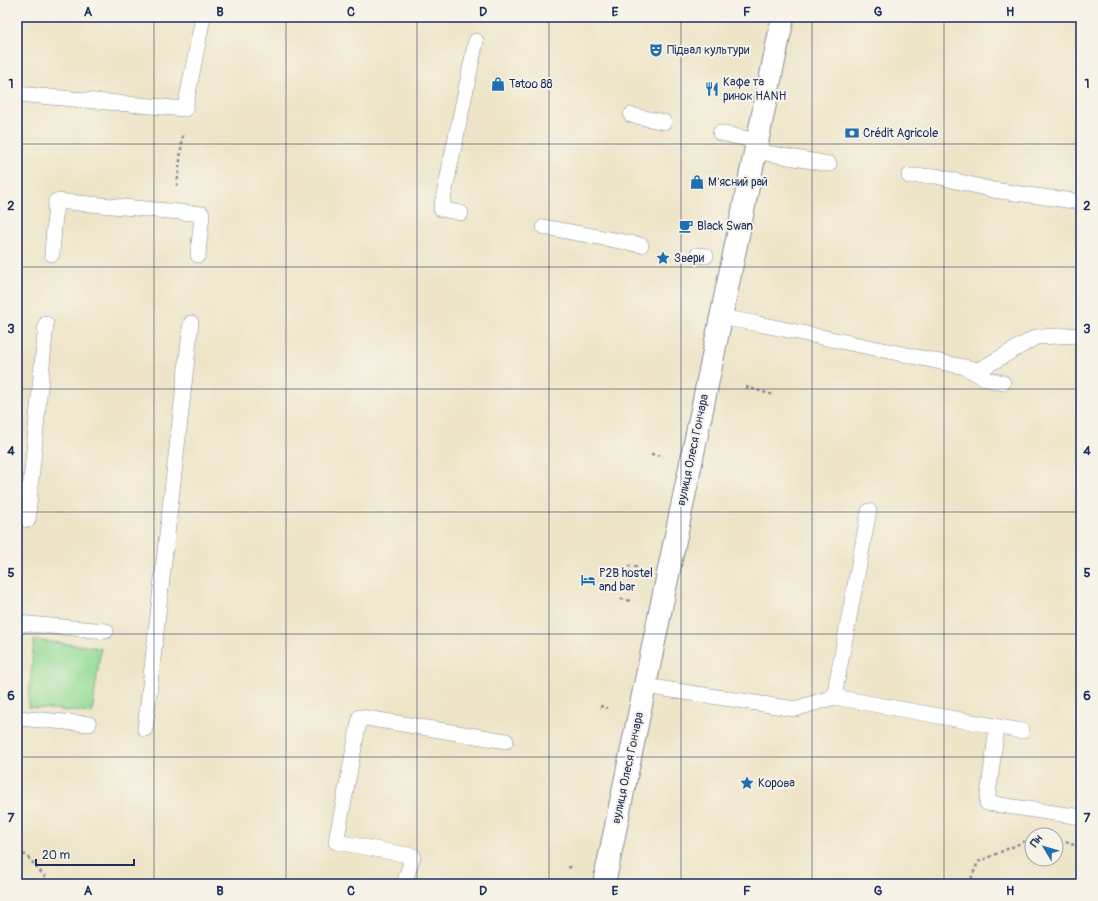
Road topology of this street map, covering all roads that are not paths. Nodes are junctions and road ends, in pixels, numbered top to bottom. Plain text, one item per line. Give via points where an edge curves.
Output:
1 (203, 17) edge
2 (783, 17) edge
3 (476, 42) dead end
4 (17, 94) edge
5 (631, 115) dead end
6 (664, 122) dead end
7 (720, 133) dead end
8 (756, 146) junction
9 (829, 164) dead end
10 (909, 176) dead end
11 (1081, 202) edge
12 (462, 213) dead end
13 (544, 228) dead end
14 (641, 245) dead end
15 (52, 254) dead end
16 (198, 255) dead end
17 (720, 317) junction
18 (191, 323) dead end
19 (46, 324) dead end
20 (1081, 335) edge
21 (960, 366) junction
22 (1003, 383) dead end
23 (24, 490) edge
24 (869, 511) dead end
25 (28, 520) dead end
26 (18, 622) edge
27 (106, 631) dead end
28 (645, 686) junction
29 (834, 697) junction
30 (17, 718) edge
31 (89, 724) dead end
32 (997, 727) junction
33 (145, 729) dead end
34 (1022, 731) dead end
35 (506, 742) dead end
36 (1081, 817) edge
37 (404, 884) edge
38 (604, 884) edge

1 - 4 lane via 186,109
2 - 8 street, вулиця Олеся Гончара
3 - 12 lane via 441,209
5 - 6 lane
7 - 8 lane
8 - 9 lane
8 - 17 street, вулиця Олеся Гончара
10 - 11 lane via 936,176 993,190
13 - 14 lane
15 - 16 lane via 56,201 202,214
17 - 21 lane
17 - 28 street, вулиця Олеся Гончара
18 - 33 lane
19 - 23 lane
20 - 21 lane via 1036,337 979,370
21 - 22 lane
23 - 25 lane
24 - 29 lane
26 - 27 lane
28 - 29 lane via 795,709
28 - 38 street, вулиця Олеся Гончара
29 - 32 lane
30 - 31 lane
32 - 34 lane
32 - 36 lane via 987,803
35 - 37 lane via 360,717 336,842 413,856

